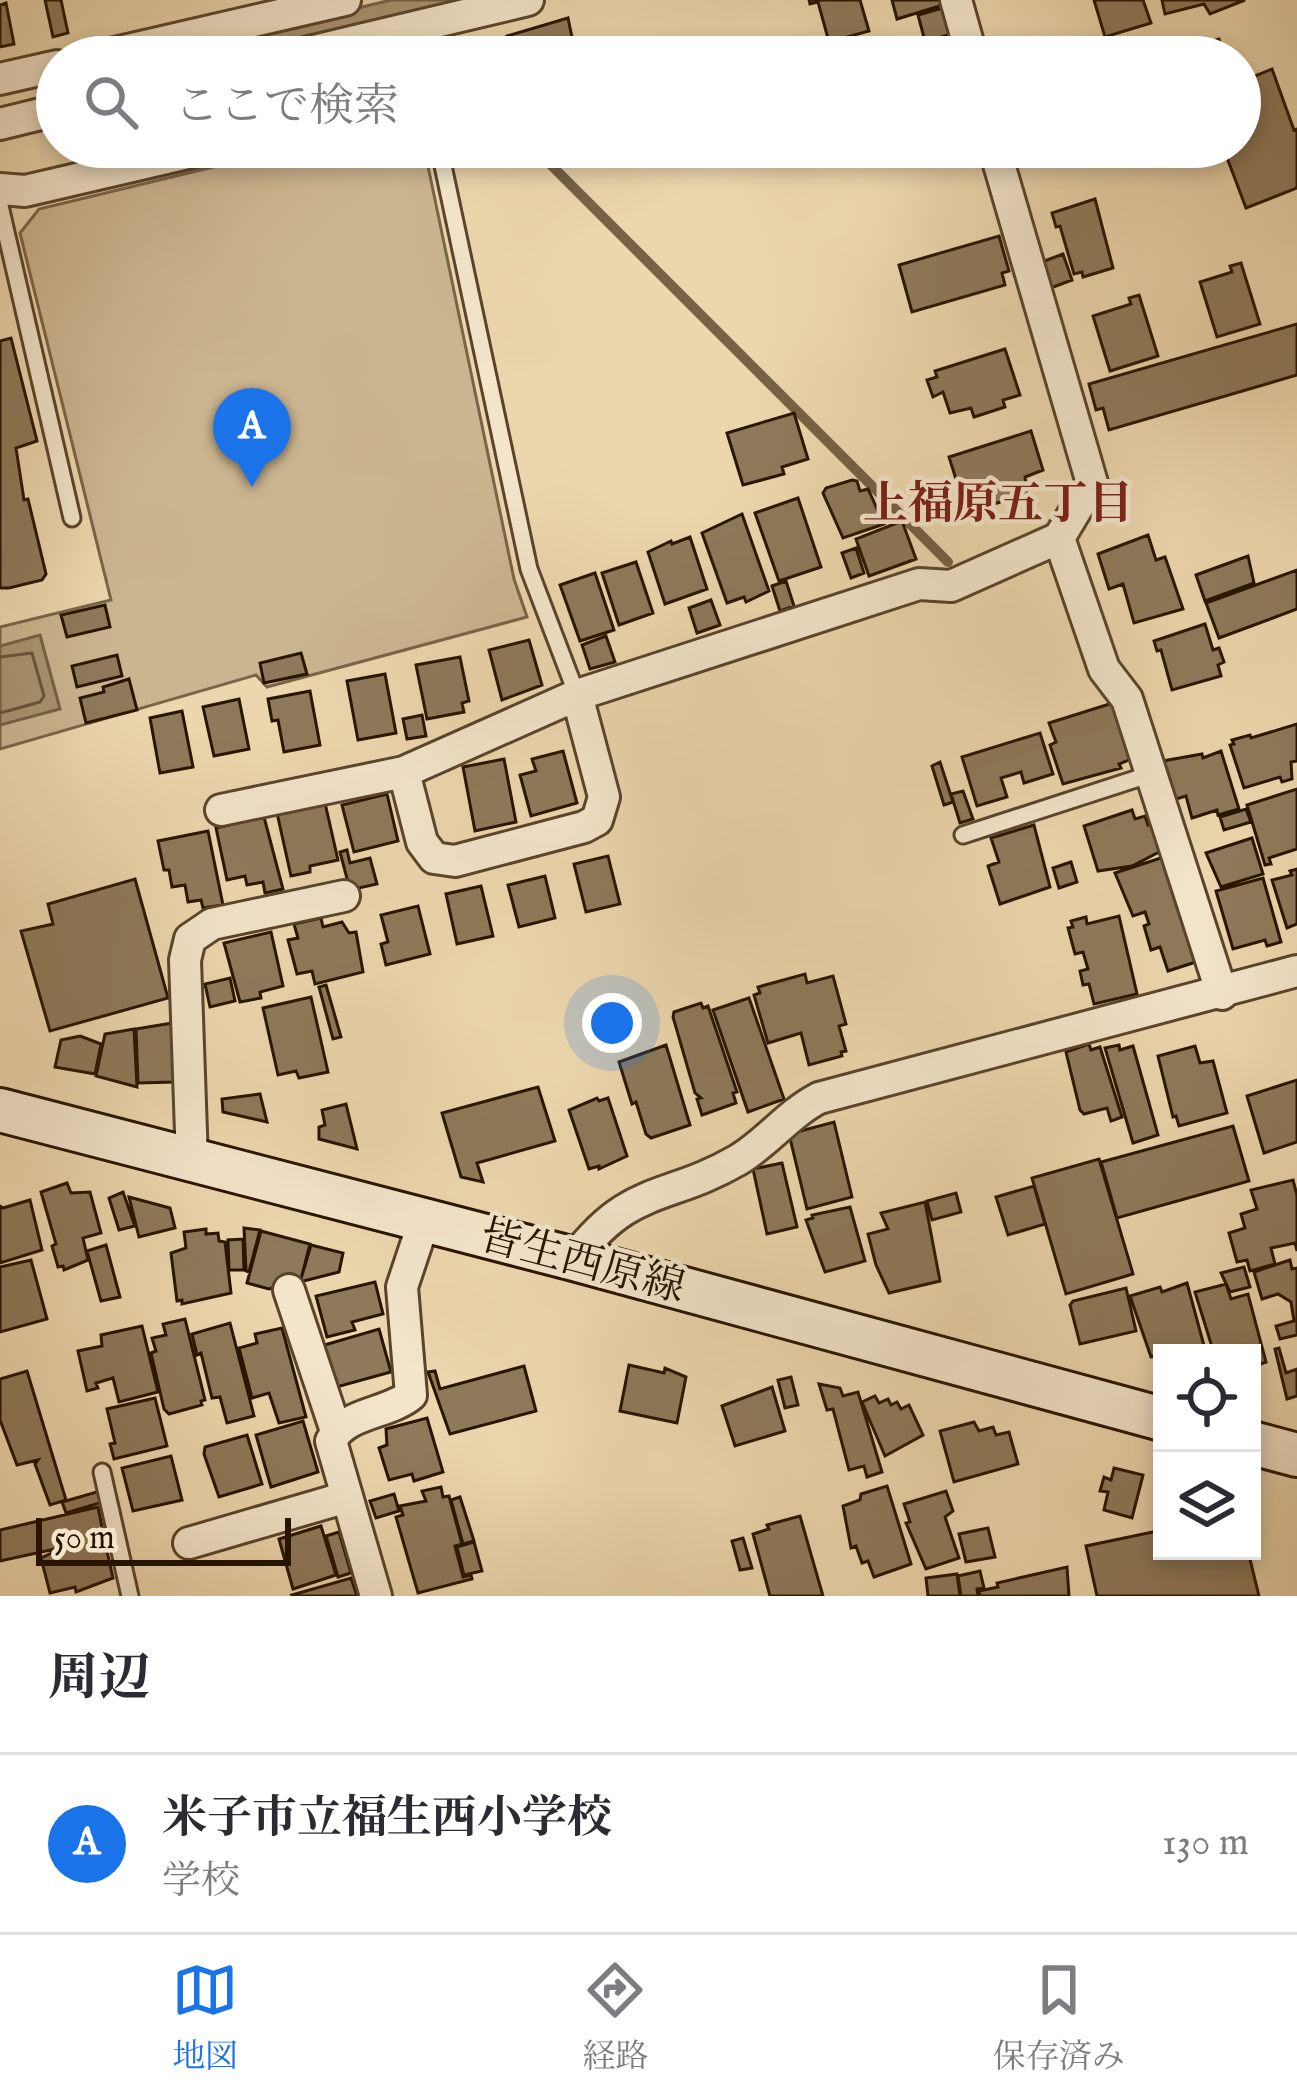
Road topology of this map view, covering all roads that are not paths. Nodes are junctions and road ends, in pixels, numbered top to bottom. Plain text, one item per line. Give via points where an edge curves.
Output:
1 (345, 0) edge
2 (528, 0) edge
3 (956, 0) edge
4 (463, 8) edge
5 (188, 36) edge
6 (420, 36) edge
7 (966, 36) edge
8 (36, 71) edge
9 (0, 79) edge
10 (36, 115) edge
11 (0, 124) edge
12 (123, 168) edge
13 (443, 168) edge
14 (1000, 168) edge
15 (0, 189) edge
16 (0, 206) edge
17 (72, 518) dead end
18 (1059, 538) junction
19 (577, 695) junction
20 (404, 772) junction
21 (1151, 774) junction
22 (221, 810) dead end
23 (964, 835) dead end
24 (344, 896) dead end
25 (1297, 971) edge
26 (1222, 994) junction
27 (0, 1110) edge
28 (192, 1161) junction
29 (424, 1221) junction
30 (574, 1259) junction
31 (289, 1290) dead end
32 (1153, 1417) edge
33 (336, 1431) junction
34 (1261, 1445) edge
35 (1297, 1455) edge
36 (102, 1472) dead end
37 (347, 1497) junction
38 (189, 1543) dead end
39 (130, 1596) edge
40 (376, 1596) edge

1 - 5 street
2 - 4 street
3 - 7 street
4 - 6 street
8 - 9 street
10 - 11 street
12 - 15 street via 14,193
13 - 19 lane via 529,569
14 - 18 street via 1092,483
16 - 17 lane
18 - 19 street via 951,586 919,584
18 - 21 street
19 - 20 street
19 - 20 street via 604,797 603,811 584,827 455,861 434,858 422,842
20 - 22 street
21 - 23 lane
21 - 26 street
24 - 28 street via 212,924 190,939
25 - 26 street
26 - 30 street via 819,1098 737,1160 627,1204
27 - 28 main road, 皆生西原線
28 - 29 main road, 皆生西原線
29 - 30 main road, 皆生西原線
29 - 33 street via 402,1287 411,1395
30 - 32 main road, 皆生西原線
31 - 33 street
33 - 37 street via 331,1441
34 - 35 main road
36 - 39 lane
37 - 38 street
37 - 40 street

